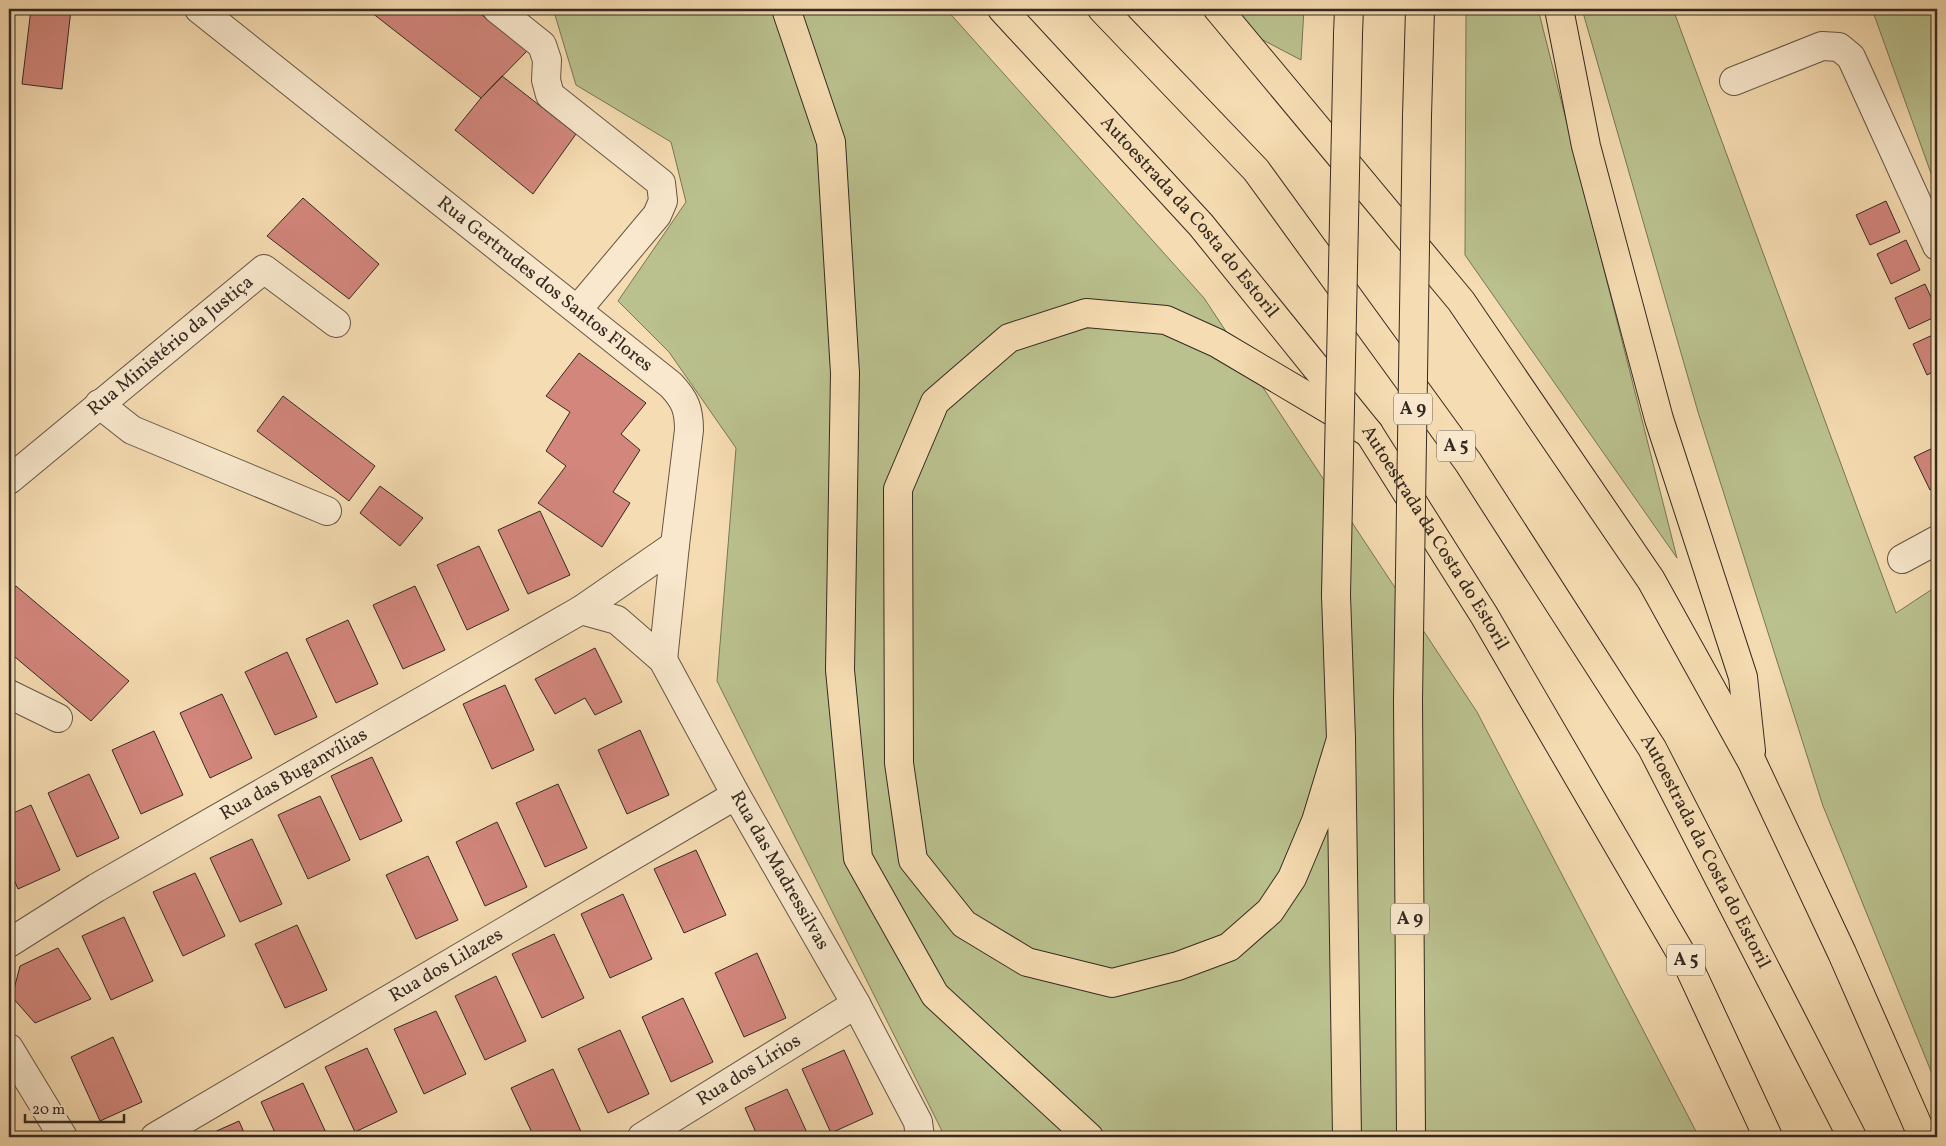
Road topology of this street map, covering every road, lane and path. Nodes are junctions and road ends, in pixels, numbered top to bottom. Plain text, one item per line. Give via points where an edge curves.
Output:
1 (198, 9) edge
2 (497, 9) edge
3 (786, 9) edge
4 (1002, 9) edge
5 (1102, 9) edge
6 (1218, 9) edge
7 (1420, 9) edge
8 (1558, 9) edge
9 (1349, 22) edge
10 (1734, 81) dead end
11 (1937, 246) edge
12 (578, 309) junction
13 (336, 323) dead end
14 (99, 404) junction
15 (1369, 433) junction
16 (9, 480) edge
17 (327, 512) dead end
18 (1937, 540) edge
19 (675, 545) junction
20 (1902, 559) dead end
21 (581, 610) junction
22 (663, 660) junction
23 (9, 694) edge
24 (58, 718) dead end
25 (1341, 739) junction
26 (1752, 762) junction
27 (736, 795) junction
28 (9, 943) edge
29 (856, 1004) junction
30 (9, 1048) edge
31 (63, 1137) edge
32 (156, 1137) edge
33 (642, 1137) edge
34 (920, 1137) edge
35 (1088, 1137) edge
36 (1347, 1137) edge
37 (1411, 1137) edge
38 (1768, 1137) edge
39 (1852, 1137) edge
40 (1923, 1137) edge

1 - 12 street, Rua Gertrudes dos Santos Flores
2 - 12 street via 542,45 547,60 546,80 550,95 661,183 663,201 657,215
3 - 35 highway via 831,142 845,373 840,670 858,858 935,995
4 - 15 highway, Autoestrada da Costa do Estoril / A 5 via 1200,225
5 - 39 highway, Autoestrada da Costa do Estoril / A 5 via 1256,170 1468,462 1652,748
6 - 26 highway via 1461,301 1651,580
7 - 37 highway, A 9, bridge via 1408,701
8 - 26 highway via 1586,146 1659,419 1743,677
9 - 25 highway, bridge via 1336,595
10 - 11 street via 1822,46 1838,47 1851,57
12 - 19 street, Rua Gertrudes dos Santos Flores via 683,398 689,414 689,430
13 - 14 street, Rua Ministério da Justiça via 264,269
14 - 16 street, Rua Ministério da Justiça
14 - 17 street via 132,430
15 - 25 highway via 1217,342 1166,320 1086,313 1009,338 935,402 898,489 898,763 913,860 964,924 1027,962 1112,983 1178,966 1228,947 1270,911 1292,878 1316,821
15 - 38 highway, Autoestrada da Costa do Estoril / A 5 via 1484,615 1689,967
18 - 20 street
19 - 21 street, Rua das Buganvílias
19 - 22 street, Rua Gertrudes dos Santos Flores
21 - 22 street, Rua das Madressilvas via 617,620
21 - 28 street, Rua das Buganvílias via 96,888
22 - 27 street, Rua das Madressilvas
23 - 24 street
25 - 36 highway
26 - 40 highway via 1842,953
27 - 29 street, Rua das Madressilvas
27 - 32 street, Rua dos Lilazes
29 - 33 street, Rua dos Lírios
29 - 34 street, Rua das Madressilvas via 918,1122
30 - 31 street

